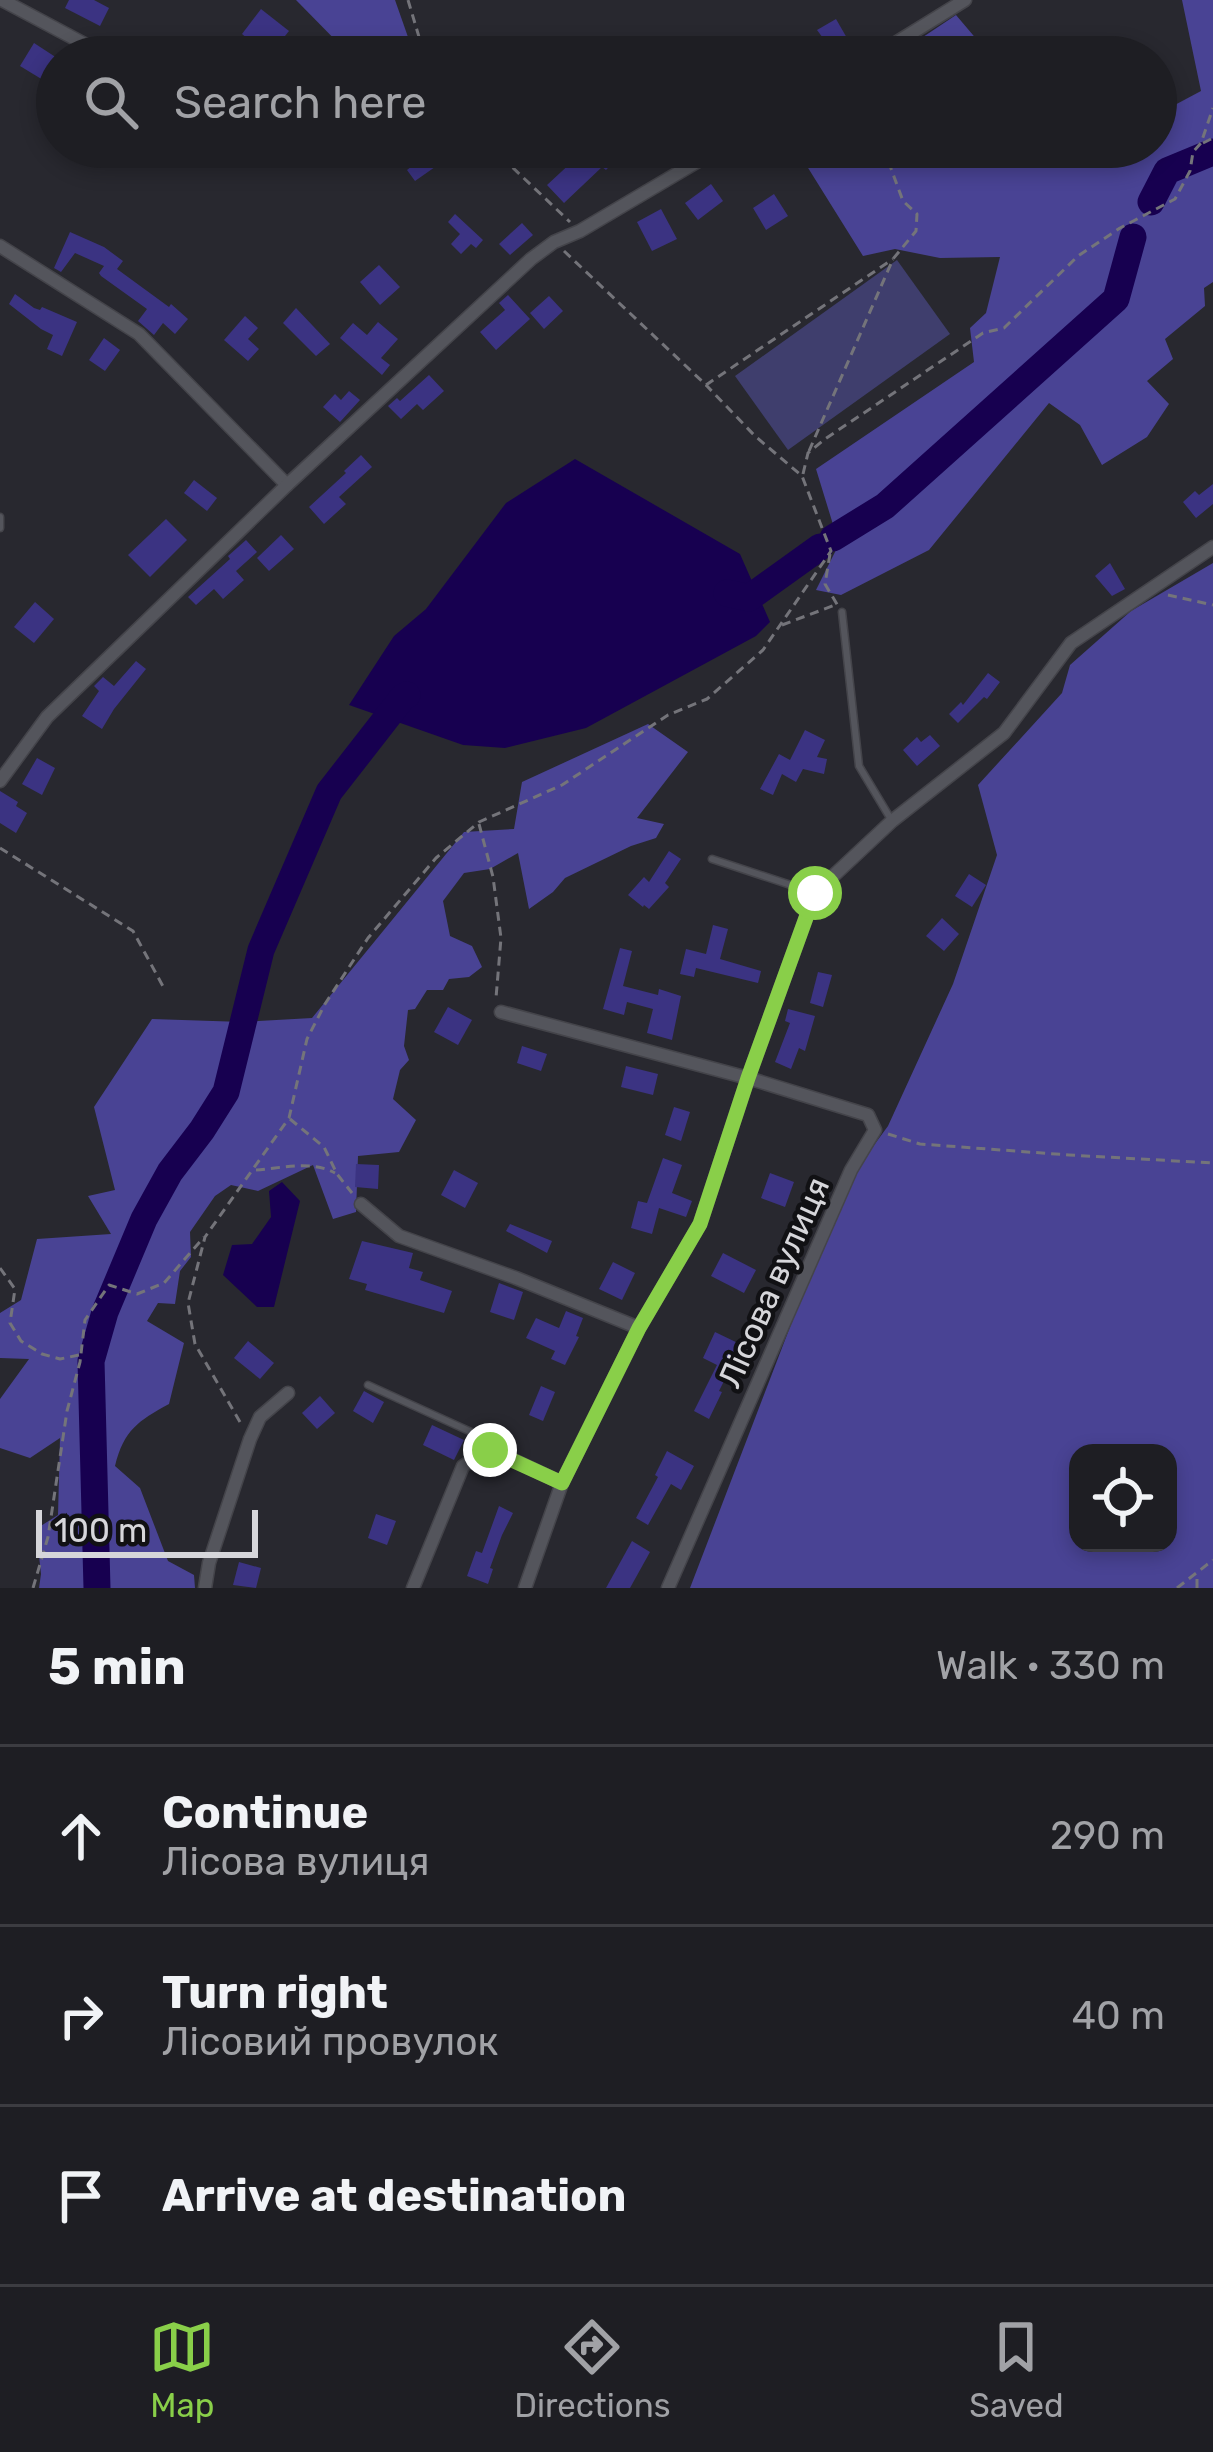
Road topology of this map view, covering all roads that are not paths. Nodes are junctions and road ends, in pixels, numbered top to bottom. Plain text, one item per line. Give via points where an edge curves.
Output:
1 (2, 0) edge
2 (965, 0) edge
3 (70, 36) edge
4 (907, 36) edge
5 (686, 168) edge
6 (0, 246) edge
7 (287, 485) junction
8 (0, 517) edge
9 (0, 528) edge
10 (1213, 547) edge
11 (839, 608) road end
12 (0, 781) edge
13 (892, 821) junction
14 (712, 859) dead end
15 (815, 893) junction
16 (501, 1012) road end
17 (748, 1078) junction
18 (361, 1204) road end
19 (639, 1328) junction
20 (368, 1385) dead end
21 (287, 1393) dead end
22 (490, 1450) junction
23 (562, 1483) junction
24 (205, 1588) edge
25 (413, 1588) edge
26 (525, 1588) edge
27 (668, 1588) edge

1 - 3 street
2 - 4 street
5 - 7 street via 531,259
6 - 7 street via 139,334
7 - 12 street via 47,717
8 - 9 lane
10 - 13 street via 1071,644 1004,733
11 - 13 lane via 859,766
13 - 15 street
14 - 15 lane
15 - 17 street
16 - 17 street
17 - 19 street via 700,1224
17 - 27 street, Лісова вулиця via 868,1115 874,1130
18 - 19 street via 399,1236
19 - 23 street
20 - 22 lane via 480,1436
21 - 24 street via 250,1439
22 - 23 street
22 - 25 street via 463,1466
23 - 26 street

